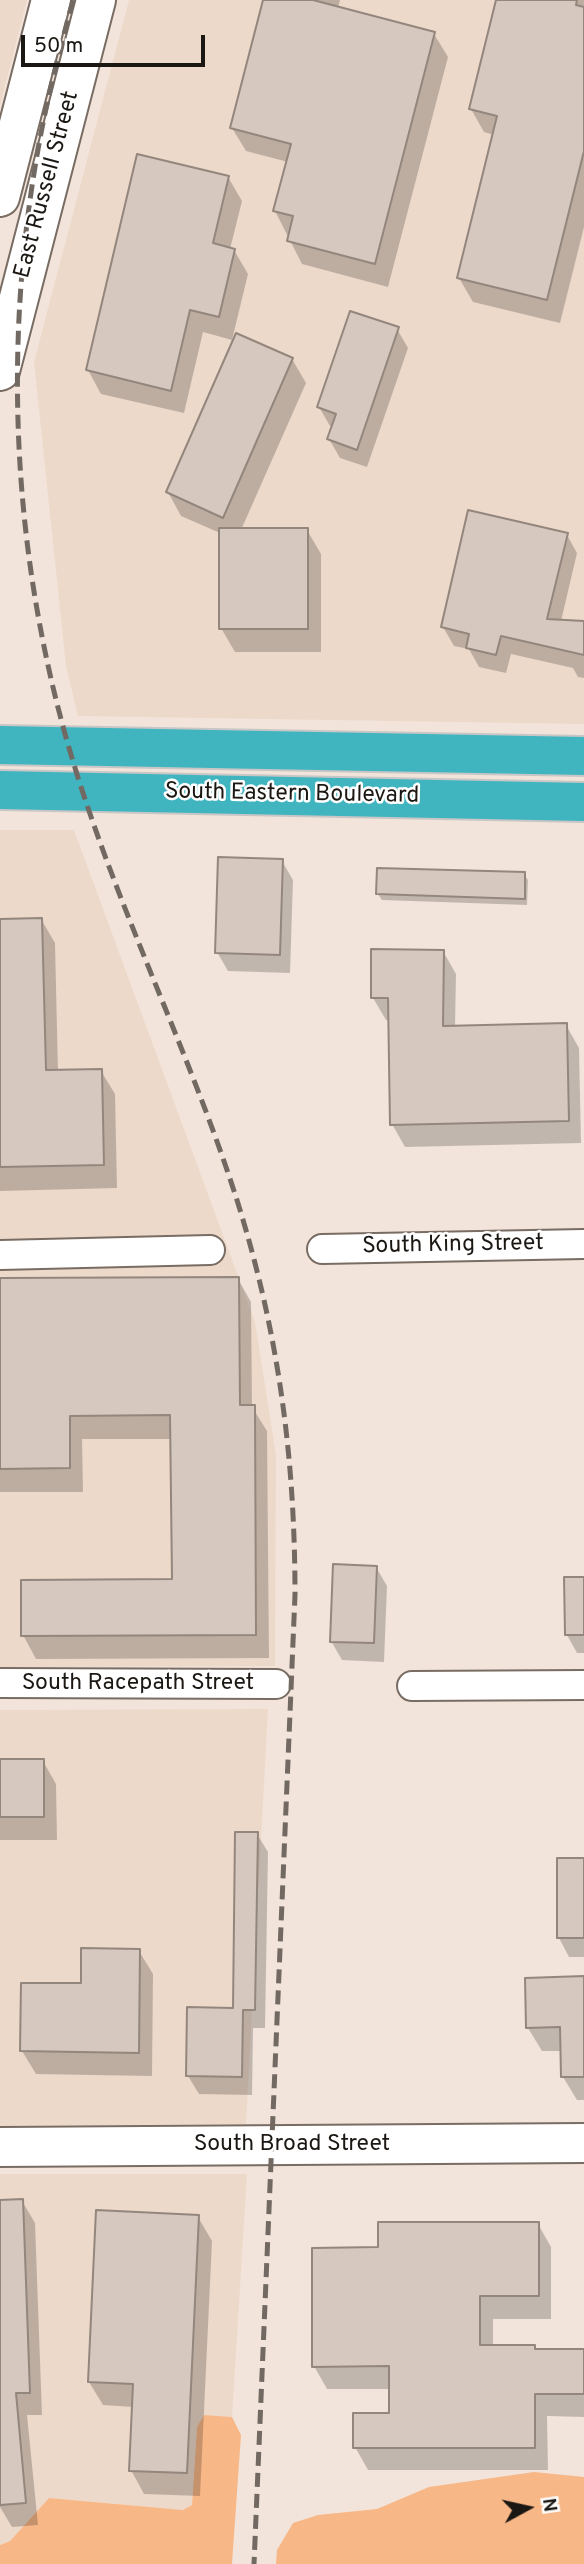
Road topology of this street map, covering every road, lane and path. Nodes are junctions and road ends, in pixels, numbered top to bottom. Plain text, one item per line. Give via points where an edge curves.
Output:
1 (51, 0) edge
2 (96, 0) edge
3 (0, 197) edge
4 (0, 371) edge
5 (0, 745) edge
6 (584, 756) edge
7 (0, 790) edge
8 (584, 802) edge
9 (584, 1244) edge
10 (321, 1249) dead end
11 (210, 1251) dead end
12 (0, 1255) edge
13 (0, 1683) edge
14 (275, 1684) dead end
15 (584, 1685) edge
16 (412, 1686) dead end
17 (584, 2143) edge
18 (0, 2147) edge

1 - 3 main road, East Russell Street
2 - 4 main road, East Russell Street
5 - 6 highway, South Eastern Boulevard
7 - 8 highway, South Eastern Boulevard
9 - 10 street, South King Street
11 - 12 street
13 - 14 street, South Racepath Street
15 - 16 street
17 - 18 main road, South Broad Street

